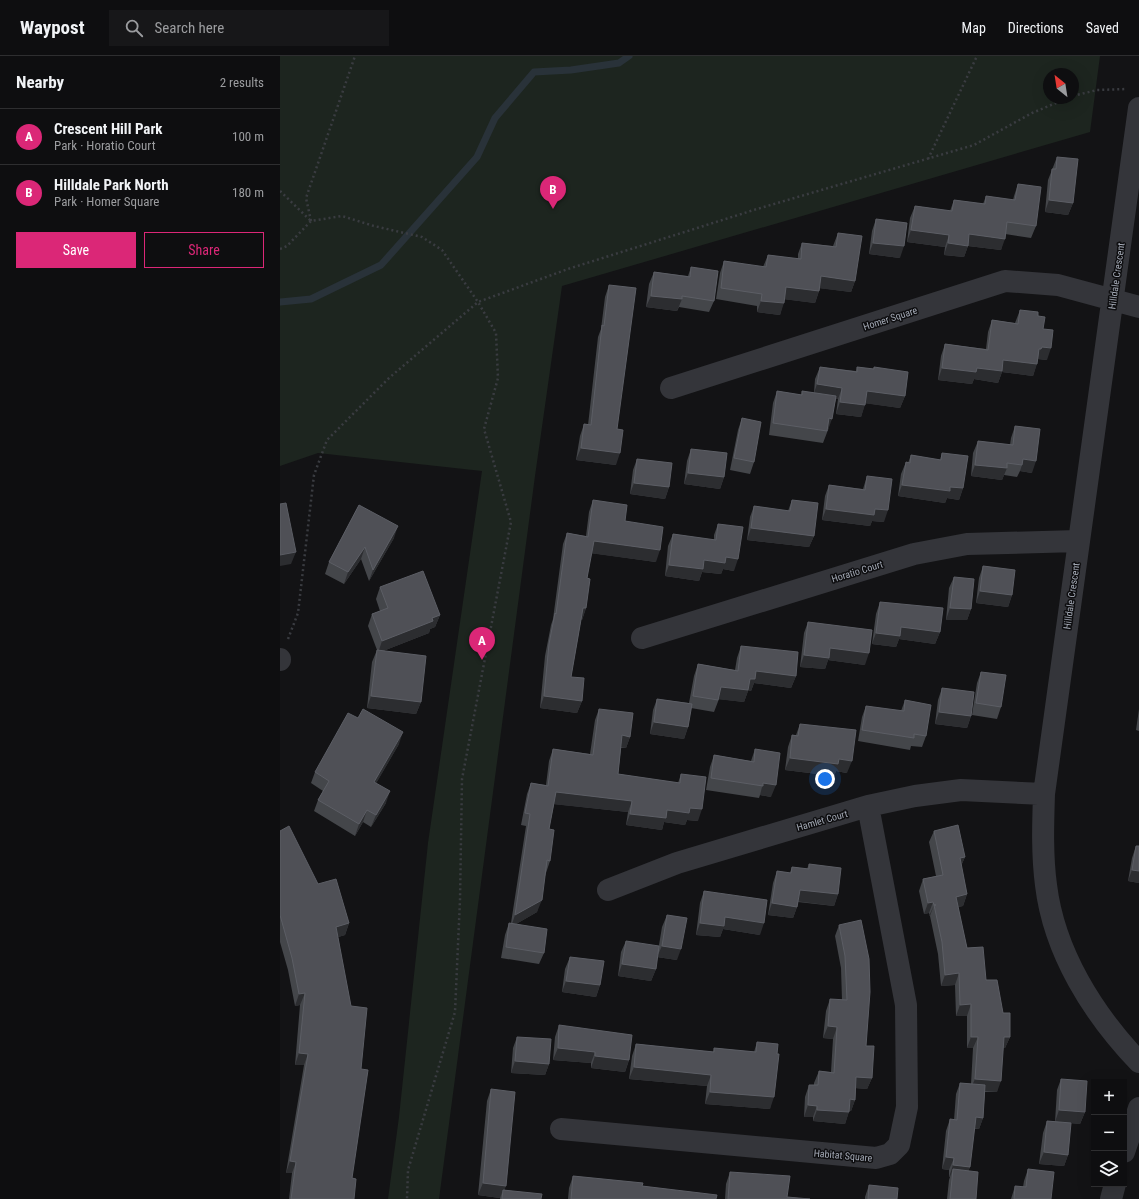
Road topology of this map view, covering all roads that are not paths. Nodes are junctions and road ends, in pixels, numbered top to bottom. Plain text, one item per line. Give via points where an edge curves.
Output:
1 (1136, 98) edge
2 (1112, 300) junction
3 (1139, 307) edge
4 (671, 388) dead end
5 (1078, 541) junction
6 (642, 638) dead end
7 (1044, 794) junction
8 (868, 806) junction
9 (608, 890) dead end
10 (1139, 1062) edge
11 (1139, 1108) edge
12 (561, 1130) dead end
13 (1124, 1151) edge
14 (1114, 1187) edge
15 (1111, 1199) edge

1 - 2 street, Hilldale Crescent
2 - 3 street, Homer Square
2 - 4 street, Homer Square via 1058,285 1005,281
2 - 5 street, Hilldale Crescent
5 - 6 street, Horatio Court via 967,544 914,554
5 - 7 street, Hilldale Crescent
7 - 8 street, Hamlet Court via 961,790
7 - 10 street, Hilldale Crescent via 1046,886 1055,925 1088,999 1117,1039
8 - 9 street, Hamlet Court via 677,863
8 - 12 street, Habitat Square via 906,1005 907,1107 899,1145 890,1154 876,1158
11 - 13 street
14 - 15 street

